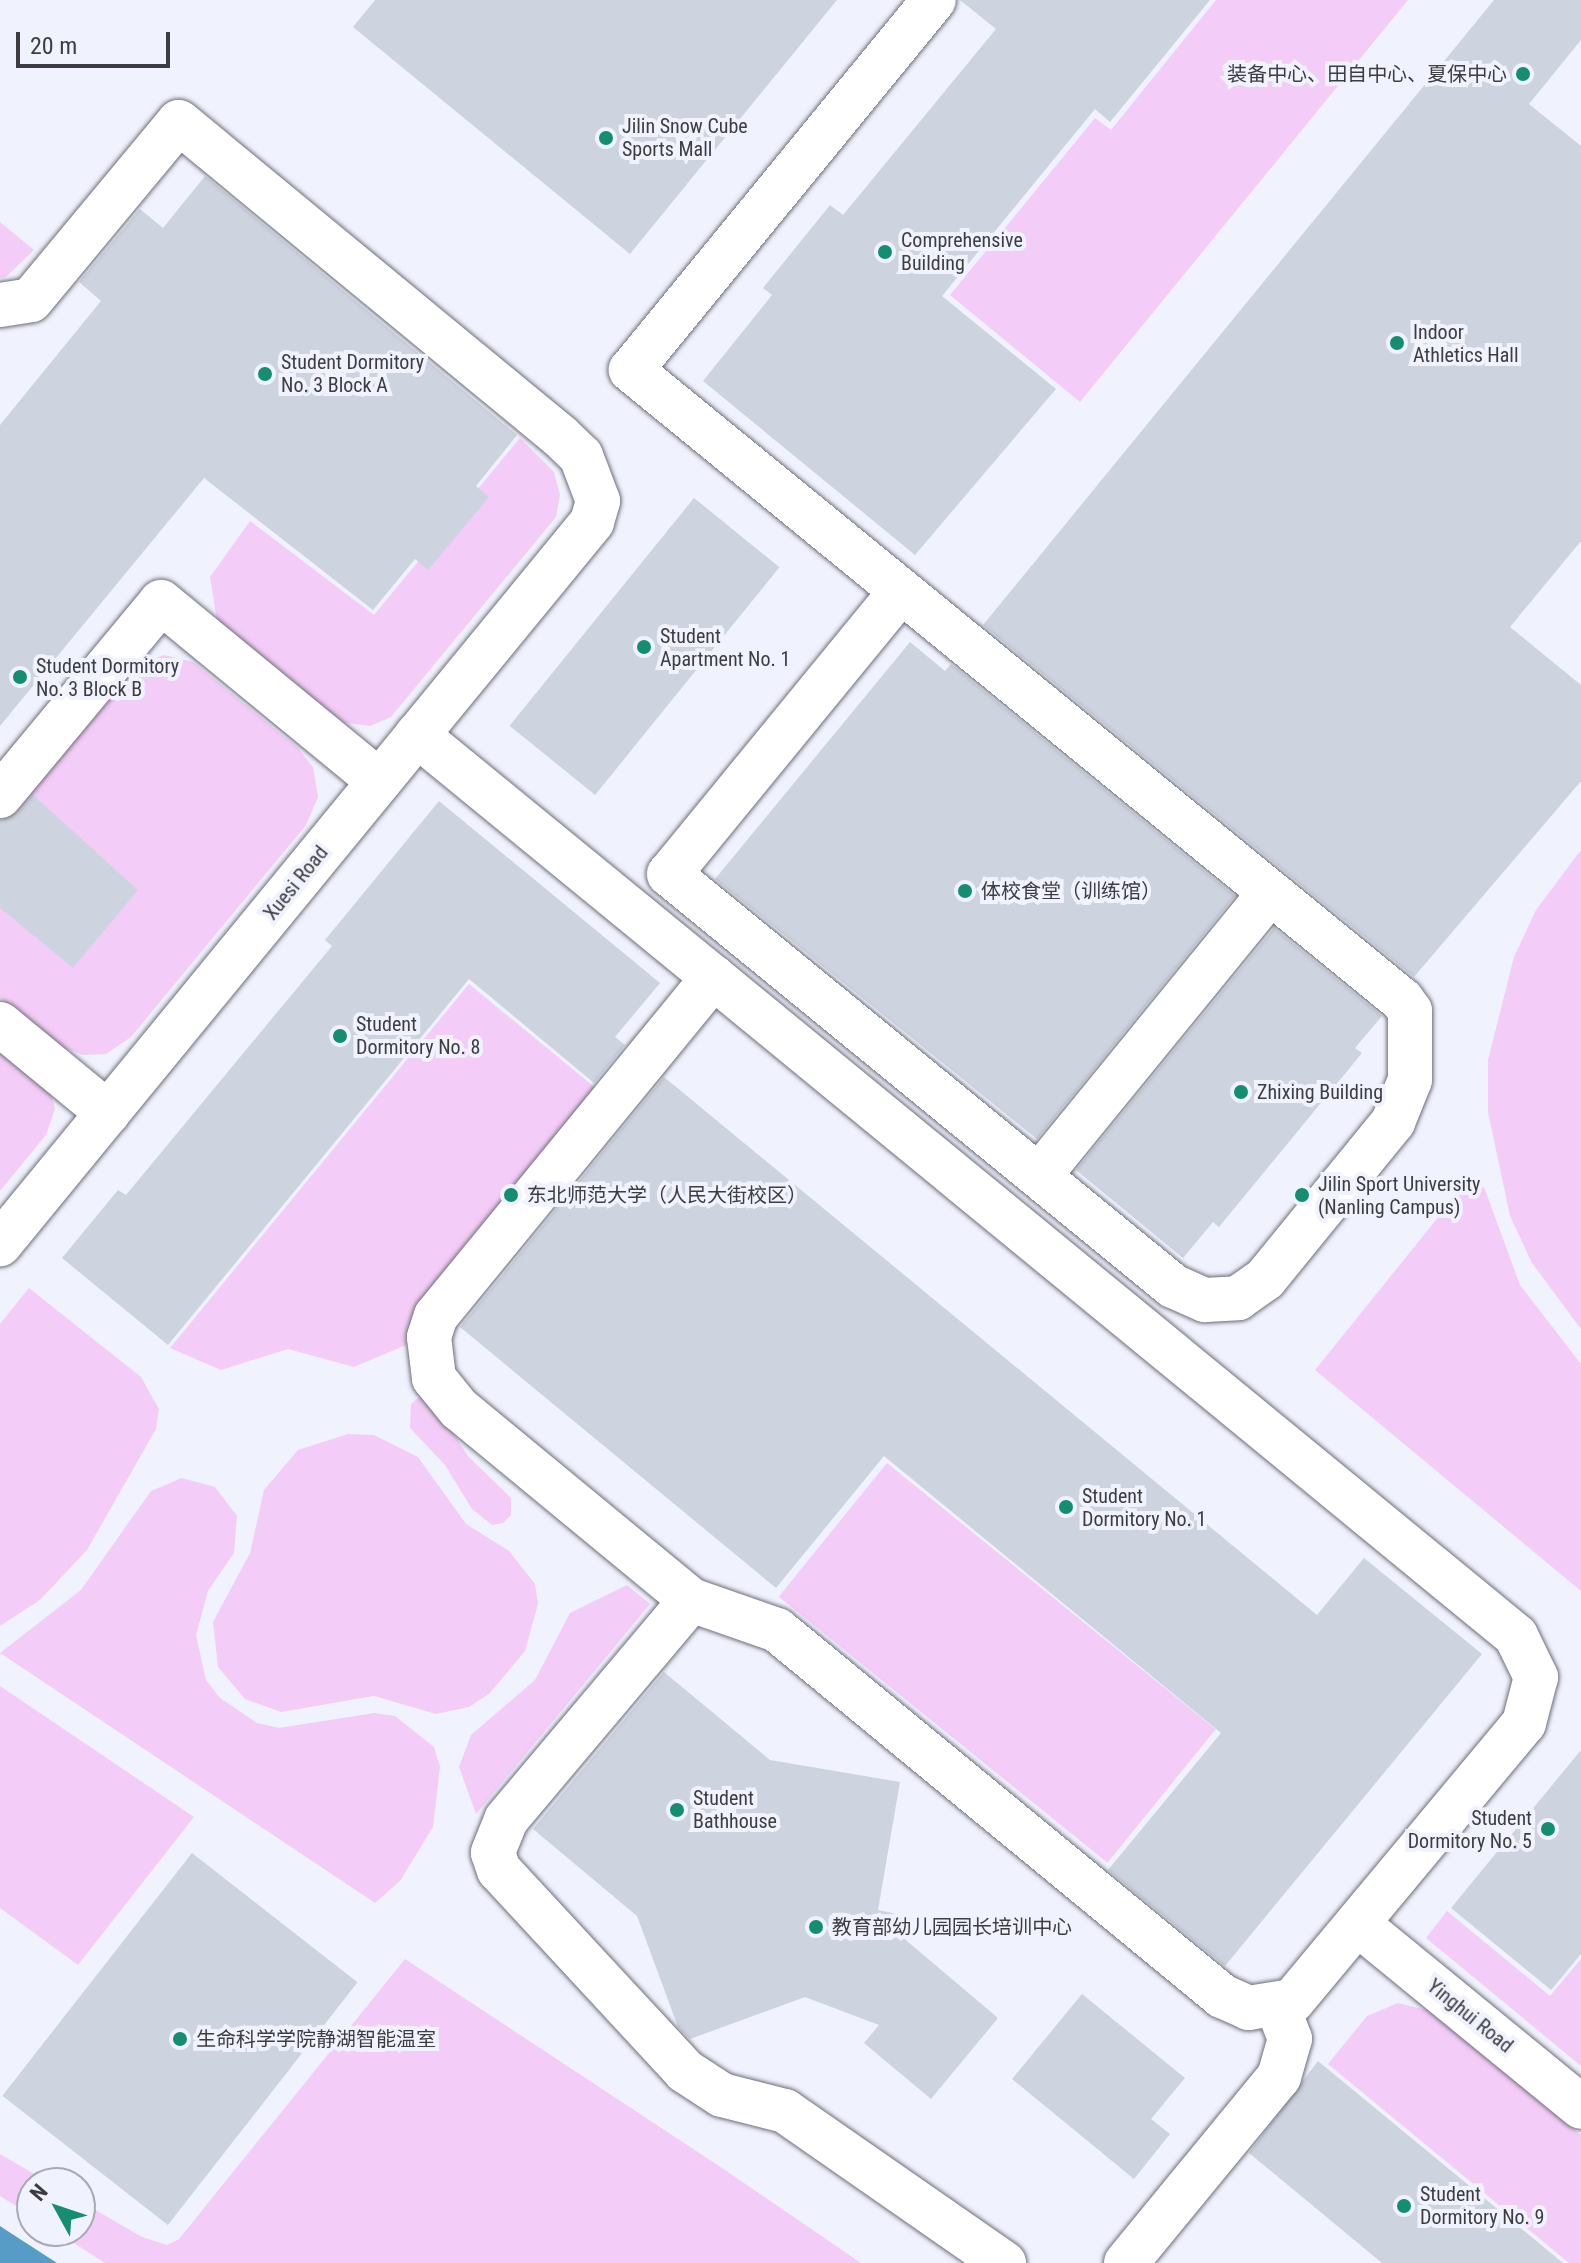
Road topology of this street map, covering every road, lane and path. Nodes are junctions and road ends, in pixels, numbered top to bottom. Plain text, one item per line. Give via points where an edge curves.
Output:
1 (934, 0) edge
2 (10, 311) edge
3 (901, 591) junction
4 (417, 735) junction
5 (379, 781) junction
6 (0, 796) edge
7 (1270, 893) junction
8 (713, 977) junction
9 (0, 1024) edge
10 (108, 1113) junction
11 (1039, 1176) junction
12 (0, 1244) edge
13 (691, 1600) junction
14 (1359, 1925) junction
15 (1278, 2007) junction
16 (1581, 2107) edge
17 (1004, 2263) edge
18 (1126, 2263) edge

1 - 3 lane via 631,370
2 - 4 lane, Xuesi Road via 179,122 571,446 597,490 592,522
3 - 7 lane
3 - 11 lane via 669,874
4 - 5 lane, Xuesi Road
4 - 8 lane
5 - 6 lane via 161,602
5 - 10 lane, Xuesi Road
7 - 11 lane
7 - 11 lane via 1410,1011 1410,1080 1393,1122 1374,1146 1265,1279 1223,1301 1173,1286
8 - 13 lane via 449,1299 429,1337 429,1359 444,1395
8 - 14 lane via 1516,1636 1536,1677 1524,1723
9 - 10 lane
10 - 12 lane, Xuesi Road
13 - 15 lane via 777,1630 1222,1996 1249,2008
13 - 17 lane via 506,1820 493,1853 499,1870 685,2071 722,2095 785,2111
14 - 15 lane via 1304,1992
14 - 16 lane, Yinghui Road
15 - 18 lane via 1290,2039 1279,2077

